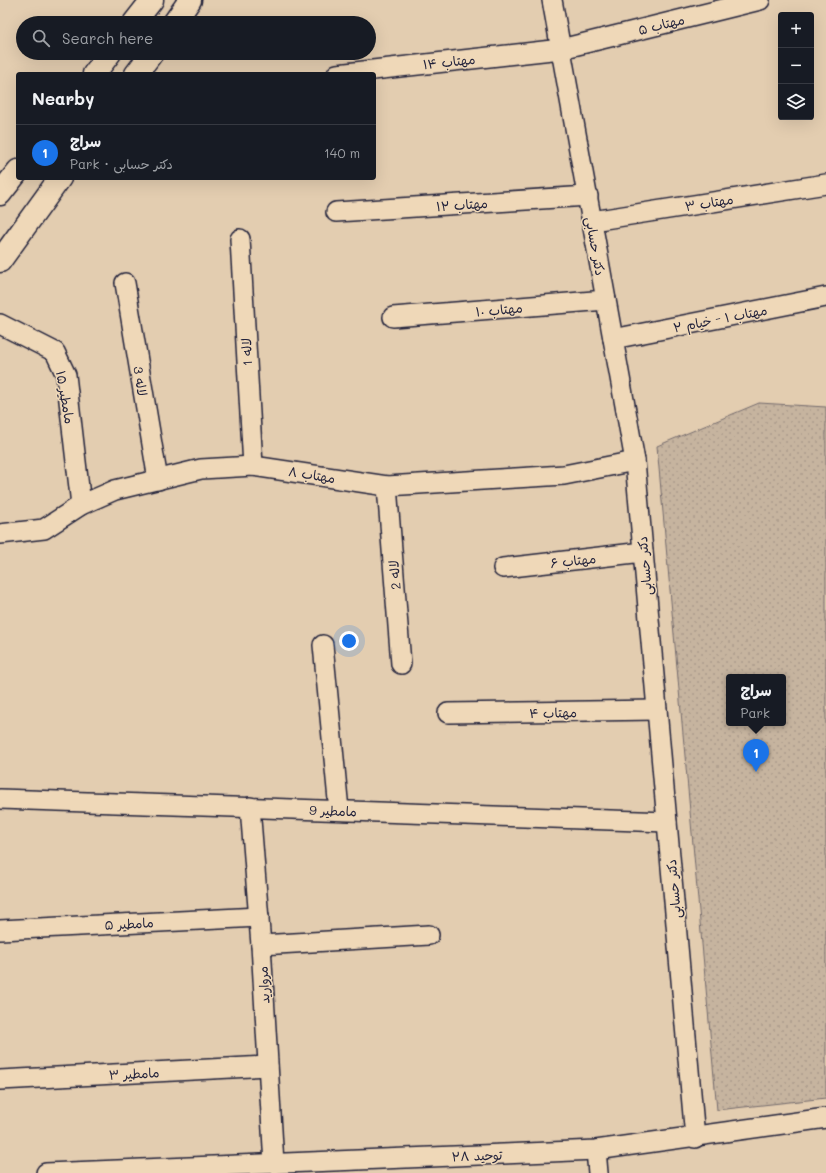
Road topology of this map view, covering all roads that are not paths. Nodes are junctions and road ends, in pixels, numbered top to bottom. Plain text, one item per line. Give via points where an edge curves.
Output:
1 (152, 0) edge
2 (190, 0) edge
3 (552, 0) edge
4 (760, 0) edge
5 (139, 16) edge
6 (179, 16) edge
7 (561, 49) junction
8 (105, 60) edge
9 (147, 60) edge
10 (96, 72) edge
11 (138, 72) edge
12 (355, 72) edge
13 (16, 174) edge
14 (59, 180) edge
15 (826, 184) edge
16 (0, 194) edge
17 (588, 196) junction
18 (336, 212) dead end
19 (592, 221) junction
20 (240, 239) dead end
21 (0, 261) edge
22 (125, 283) dead end
23 (826, 297) edge
24 (606, 300) junction
25 (393, 317) dead end
26 (0, 324) edge
27 (613, 339) junction
28 (635, 461) junction
29 (253, 466) junction
30 (158, 480) junction
31 (387, 486) junction
32 (80, 505) junction
33 (0, 534) edge
34 (643, 552) junction
35 (502, 568) dead end
36 (323, 645) dead end
37 (401, 664) dead end
38 (657, 710) junction
39 (448, 713) dead end
40 (0, 799) edge
41 (250, 807) junction
42 (339, 810) junction
43 (667, 822) junction
44 (259, 917) junction
45 (0, 930) edge
46 (429, 934) dead end
47 (261, 945) junction
48 (268, 1066) junction
49 (0, 1080) edge
50 (826, 1118) edge
51 (695, 1138) junction
52 (596, 1150) junction
53 (274, 1164) junction
54 (220, 1170) edge
55 (46, 1173) edge
56 (598, 1173) edge

1 - 5 main road
2 - 6 main road
3 - 7 street, دکتر حسابی
4 - 7 street, مهتاب ۵
7 - 12 street, مهتاب ۱۴
7 - 17 street, دکتر حسابی
8 - 10 main road
9 - 11 main road
13 - 16 main road
14 - 21 main road
15 - 19 street, مهتاب ۳
17 - 18 street, مهتاب ۱۲
17 - 19 street, دکتر حسابی
19 - 24 street, دکتر حسابی
20 - 29 street, لاله 1
22 - 30 street, لاله 3
23 - 27 street, مهتاب ۱ - خیام ۲
24 - 25 street, مهتاب ۱۰
24 - 27 street, دکتر حسابی
26 - 32 street, مامطیر ۱۵ via 55,352 66,375
27 - 28 street, دکتر حسابی
28 - 31 street, مهتاب ۸ via 564,475
28 - 34 street, دکتر حسابی
29 - 30 street, مهتاب ۸ via 201,469
29 - 31 street, مهتاب ۸
30 - 32 street, مهتاب ۸ via 115,490
31 - 37 street, لاله 2
32 - 33 street, مهتاب ۸ via 44,529
34 - 35 street, مهتاب ۶
34 - 38 street, دکتر حسابی
36 - 42 street
38 - 39 street, مهتاب ۴
38 - 43 street, دکتر حسابی
40 - 41 street, مامطیر 9
41 - 42 street, مامطیر 9
41 - 44 street, مروارید
42 - 43 street, مامطیر 9
43 - 51 street, دکتر حسابی
44 - 45 street, مامطیر ۵
44 - 47 street, مروارید
46 - 47 street
47 - 48 street, مروارید
48 - 49 street, مامطیر ۳
48 - 53 street, مروارید
50 - 51 street, توحید ۲۸
51 - 52 street, توحید ۲۸
52 - 53 street, توحید ۲۸
52 - 56 street
53 - 54 street, توحید ۲۸
54 - 55 street, توحید ۲۸

